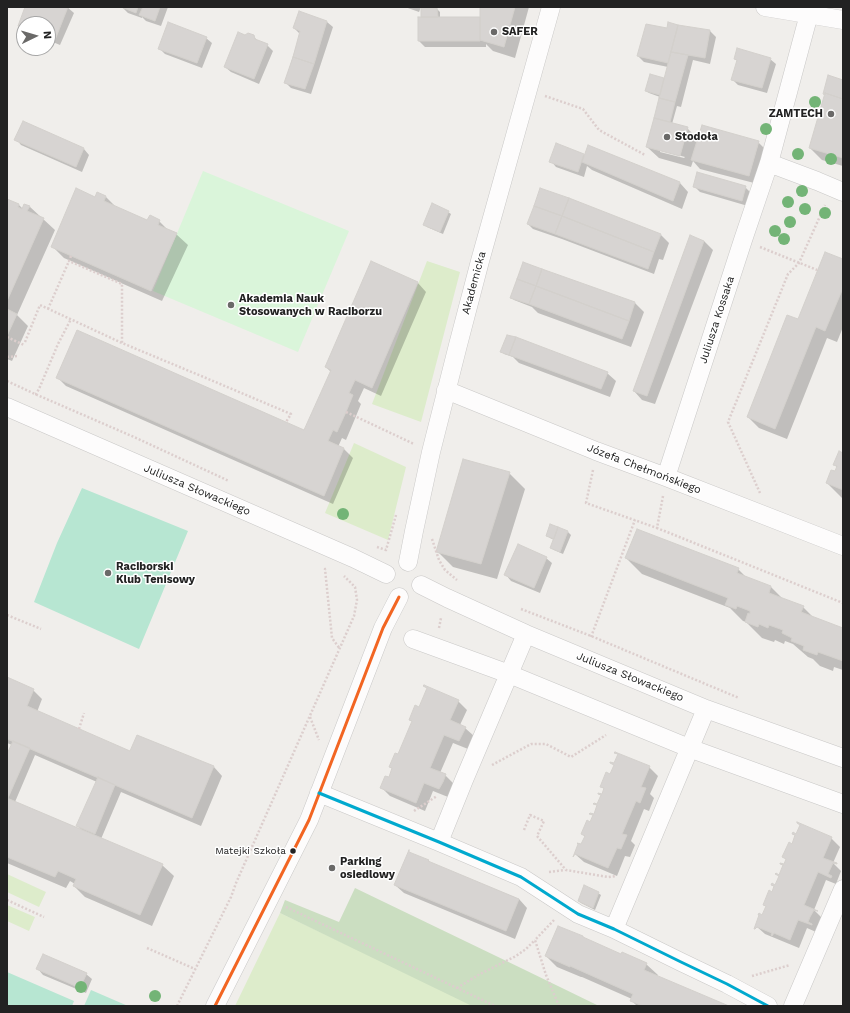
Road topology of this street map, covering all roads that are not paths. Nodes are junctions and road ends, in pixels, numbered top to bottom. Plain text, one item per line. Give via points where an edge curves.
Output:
1 (551, 7) edge
2 (765, 7) edge
3 (809, 14) junction
4 (843, 20) edge
5 (769, 163) junction
6 (838, 190) edge
7 (446, 390) junction
8 (7, 407) edge
9 (666, 477) junction
10 (843, 546) edge
11 (408, 562) junction
12 (386, 574) junction
13 (421, 585) junction
14 (399, 597) junction
15 (526, 634) junction
16 (413, 638) dead end
17 (509, 674) junction
18 (706, 709) junction
19 (689, 748) junction
20 (843, 758) edge
21 (318, 793) junction
22 (843, 804) edge
23 (439, 842) junction
24 (843, 889) edge
25 (614, 928) junction
26 (215, 1006) edge
27 (768, 1006) edge
28 (793, 1006) edge

1 - 7 street, Akademicka
2 - 3 street
3 - 4 street
3 - 5 street, Juliusza Kossaka
5 - 6 street
5 - 9 street, Juliusza Kossaka
7 - 9 street, Józefa Chełmońskiego
7 - 11 street, Akademicka
8 - 12 street, Juliusza Słowackiego
9 - 10 street, Józefa Chełmońskiego
11 - 12 street via 395,564
11 - 13 street via 419,570
12 - 14 street via 388,588
13 - 14 street via 412,595
13 - 15 street, Juliusza Słowackiego
14 - 21 street via 383,628
15 - 17 street
15 - 18 street, Juliusza Słowackiego
16 - 17 street
17 - 19 street
17 - 23 street
18 - 19 street
18 - 20 street, Juliusza Słowackiego
19 - 22 street
19 - 25 street
21 - 23 street
21 - 26 street via 309,820
23 - 25 street via 521,877 578,914
24 - 28 street
25 - 27 street

